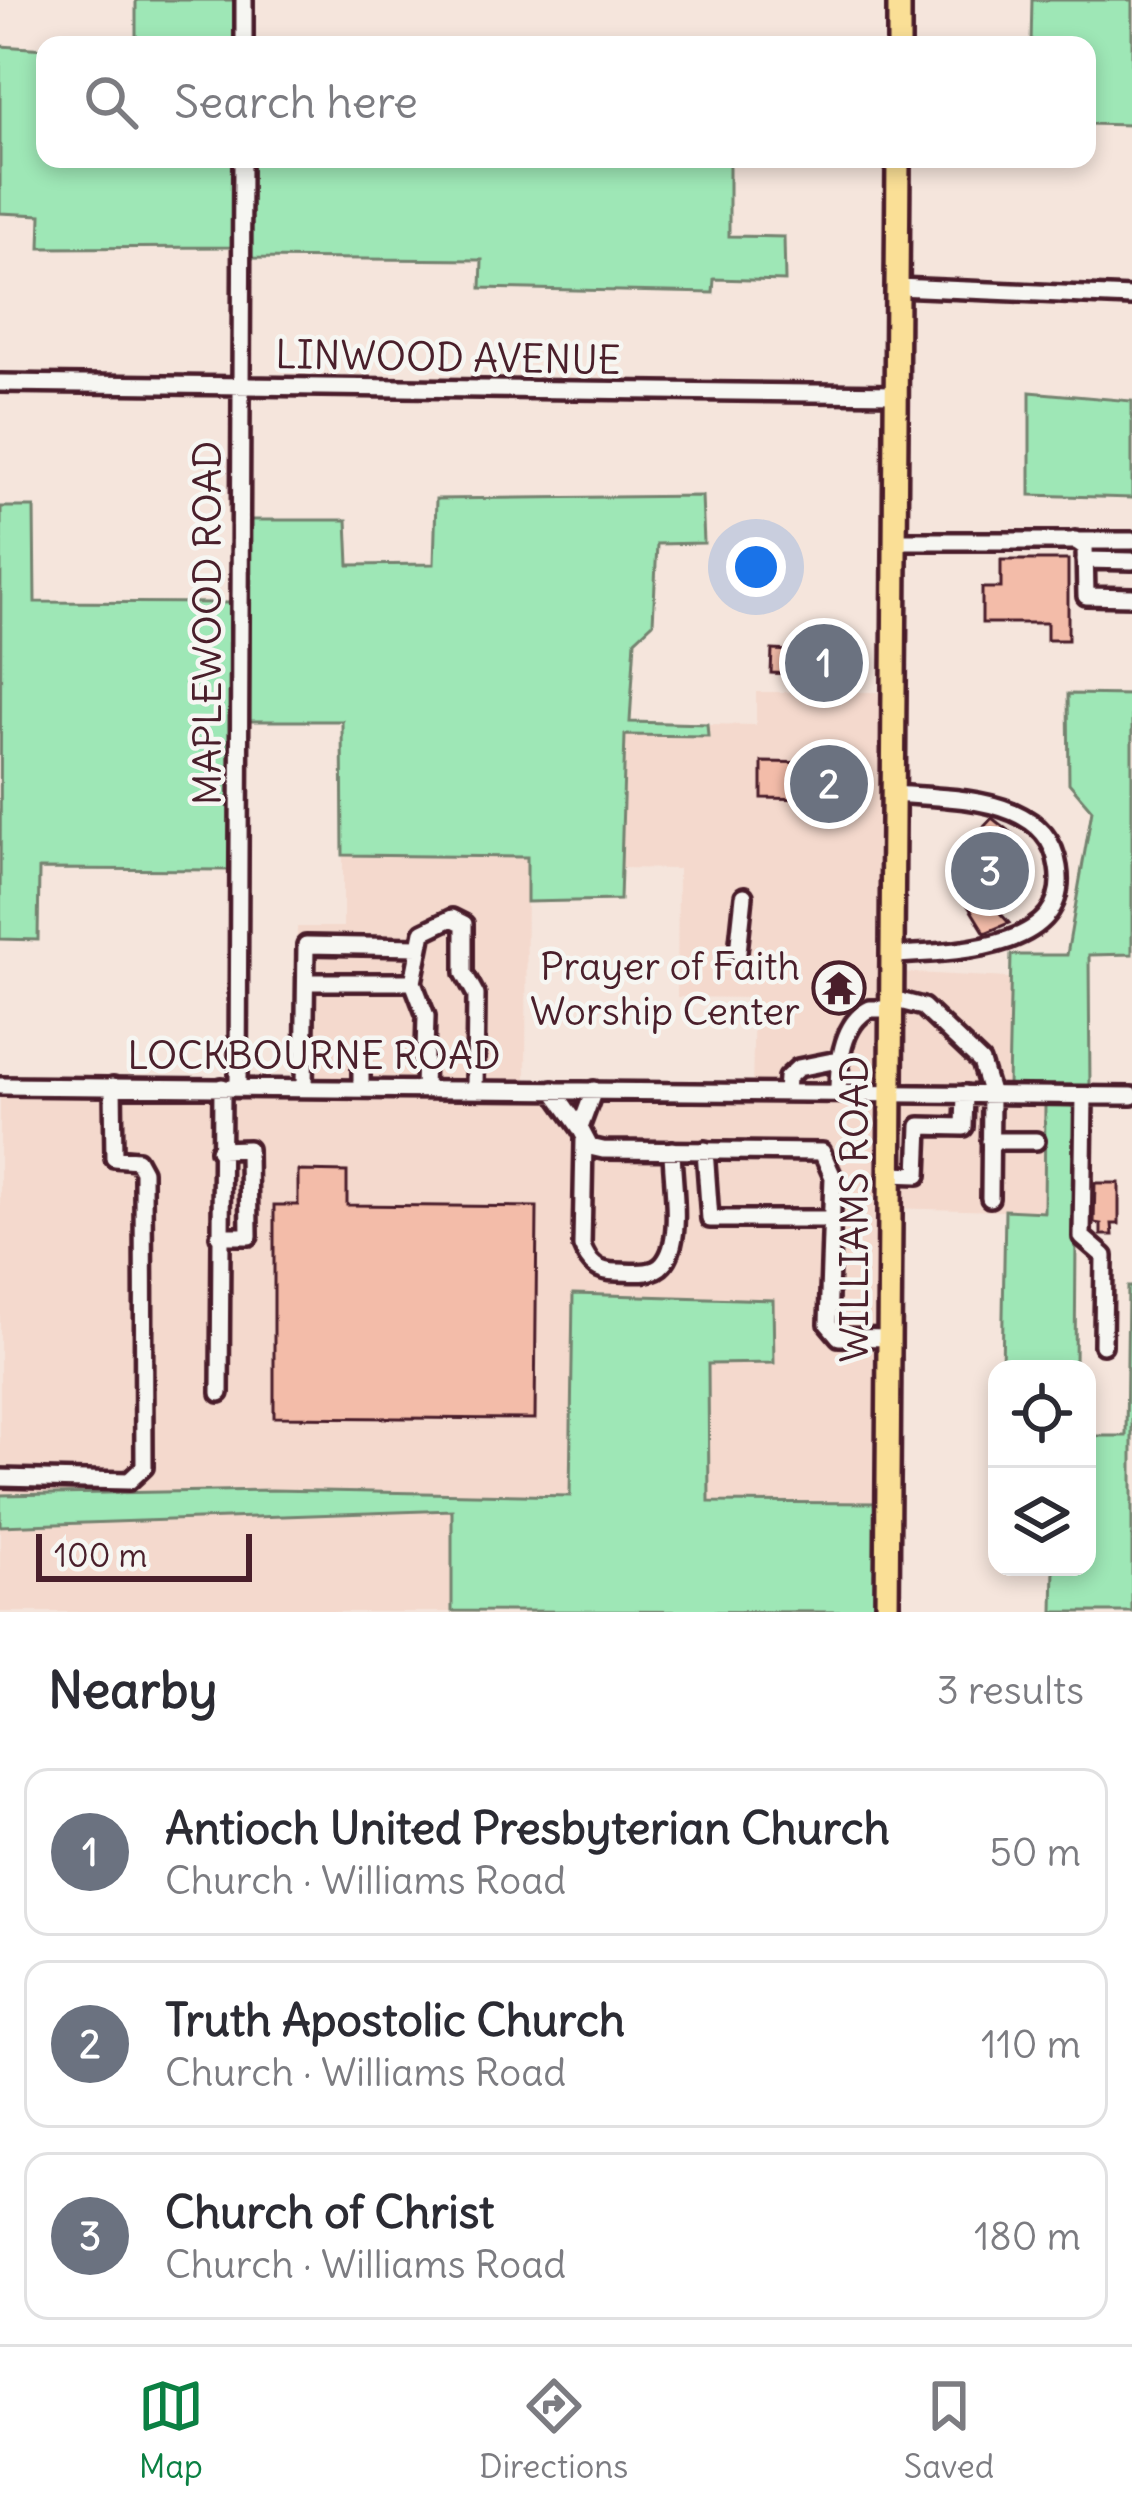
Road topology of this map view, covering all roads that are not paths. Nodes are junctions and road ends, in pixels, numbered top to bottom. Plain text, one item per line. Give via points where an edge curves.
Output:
1 (244, 0) edge
2 (899, 0) edge
3 (244, 36) edge
4 (899, 36) edge
5 (242, 168) edge
6 (898, 168) edge
7 (897, 287) junction
8 (1132, 297) edge
9 (0, 383) edge
10 (241, 388) junction
11 (896, 394) junction
12 (1076, 540) junction
13 (1132, 541) edge
14 (895, 542) junction
15 (1085, 560) junction
16 (1132, 561) edge
17 (1132, 597) edge
18 (893, 794) junction
19 (744, 896) dead end
20 (419, 947) junction
21 (738, 952) dead end
22 (892, 955) junction
23 (306, 982) junction
24 (413, 982) junction
25 (892, 1004) junction
26 (838, 1060) junction
27 (361, 1066) dead end
28 (0, 1085) edge
29 (113, 1086) junction
30 (230, 1087) junction
31 (304, 1088) junction
32 (362, 1089) junction
33 (424, 1089) junction
34 (475, 1089) junction
35 (553, 1090) junction
36 (594, 1090) junction
37 (786, 1093) junction
38 (838, 1093) junction
39 (891, 1093) junction
40 (965, 1094) junction
41 (991, 1095) junction
42 (1084, 1096) junction
43 (1132, 1096) edge
44 (582, 1134) junction
45 (990, 1142) junction
46 (1036, 1142) dead end
47 (220, 1150) junction
48 (672, 1150) junction
49 (704, 1150) junction
50 (890, 1174) junction
51 (990, 1198) dead end
52 (831, 1219) junction
53 (220, 1237) junction
54 (889, 1338) junction
55 (1102, 1345) dead end
56 (220, 1393) dead end
57 (0, 1478) edge
58 (886, 1612) edge

1 - 3 street
2 - 4 main road
5 - 10 street, MAPLEWOOD ROAD
6 - 7 main road, WILLIAMS ROAD
7 - 8 street
7 - 11 main road, WILLIAMS ROAD
9 - 10 street, LINWOOD AVENUE
10 - 11 street, LINWOOD AVENUE
10 - 30 street, MAPLEWOOD ROAD
11 - 14 main road, WILLIAMS ROAD
12 - 13 street
12 - 14 street
12 - 15 street
14 - 18 main road, WILLIAMS ROAD
15 - 16 street
15 - 17 street via 1086,596
18 - 22 main road, WILLIAMS ROAD
18 - 22 street via 971,802 1029,820 1049,839 1059,895 1043,918 994,946
19 - 21 street
20 - 23 street via 306,945
20 - 24 street
20 - 34 street via 423,932 452,918 464,924 464,973 476,995
22 - 25 main road, WILLIAMS ROAD
23 - 24 street
23 - 31 street
24 - 33 street via 426,1016
25 - 26 street via 862,1012
25 - 39 main road, WILLIAMS ROAD
25 - 41 street via 923,1006 981,1062
26 - 37 street via 798,1068
26 - 38 street
27 - 32 street
28 - 29 street, LOCKBOURNE ROAD
29 - 30 street, LOCKBOURNE ROAD
29 - 57 street via 114,1159 137,1160 143,1171 144,1467 129,1481
30 - 31 street, LOCKBOURNE ROAD
30 - 47 street, MAPLEWOOD ROAD
31 - 32 street, LOCKBOURNE ROAD
32 - 33 street, LOCKBOURNE ROAD
33 - 34 street, LOCKBOURNE ROAD
34 - 35 street, LOCKBOURNE ROAD
35 - 36 street, LOCKBOURNE ROAD
35 - 44 street
36 - 37 street, LOCKBOURNE ROAD
36 - 44 street
37 - 38 street, LOCKBOURNE ROAD
38 - 39 street, LOCKBOURNE ROAD
39 - 40 street, LOCKBOURNE ROAD
39 - 50 main road, WILLIAMS ROAD
40 - 41 street, LOCKBOURNE ROAD
40 - 50 street via 964,1127 920,1126 918,1175
41 - 42 street, LOCKBOURNE ROAD
41 - 45 street
42 - 43 street, LOCKBOURNE ROAD
42 - 55 street via 1082,1237 1104,1256
44 - 48 street via 603,1150
44 - 48 street via 582,1246 603,1272 652,1271 664,1263 673,1238
45 - 46 street
45 - 51 street
47 - 53 street, MAPLEWOOD ROAD
47 - 53 street via 248,1149 249,1236
48 - 49 street
49 - 52 street via 822,1152 833,1177
49 - 52 street via 710,1219
50 - 54 main road, WILLIAMS ROAD
52 - 54 street via 831,1331
53 - 56 street, MAPLEWOOD ROAD
54 - 58 main road, WILLIAMS ROAD

